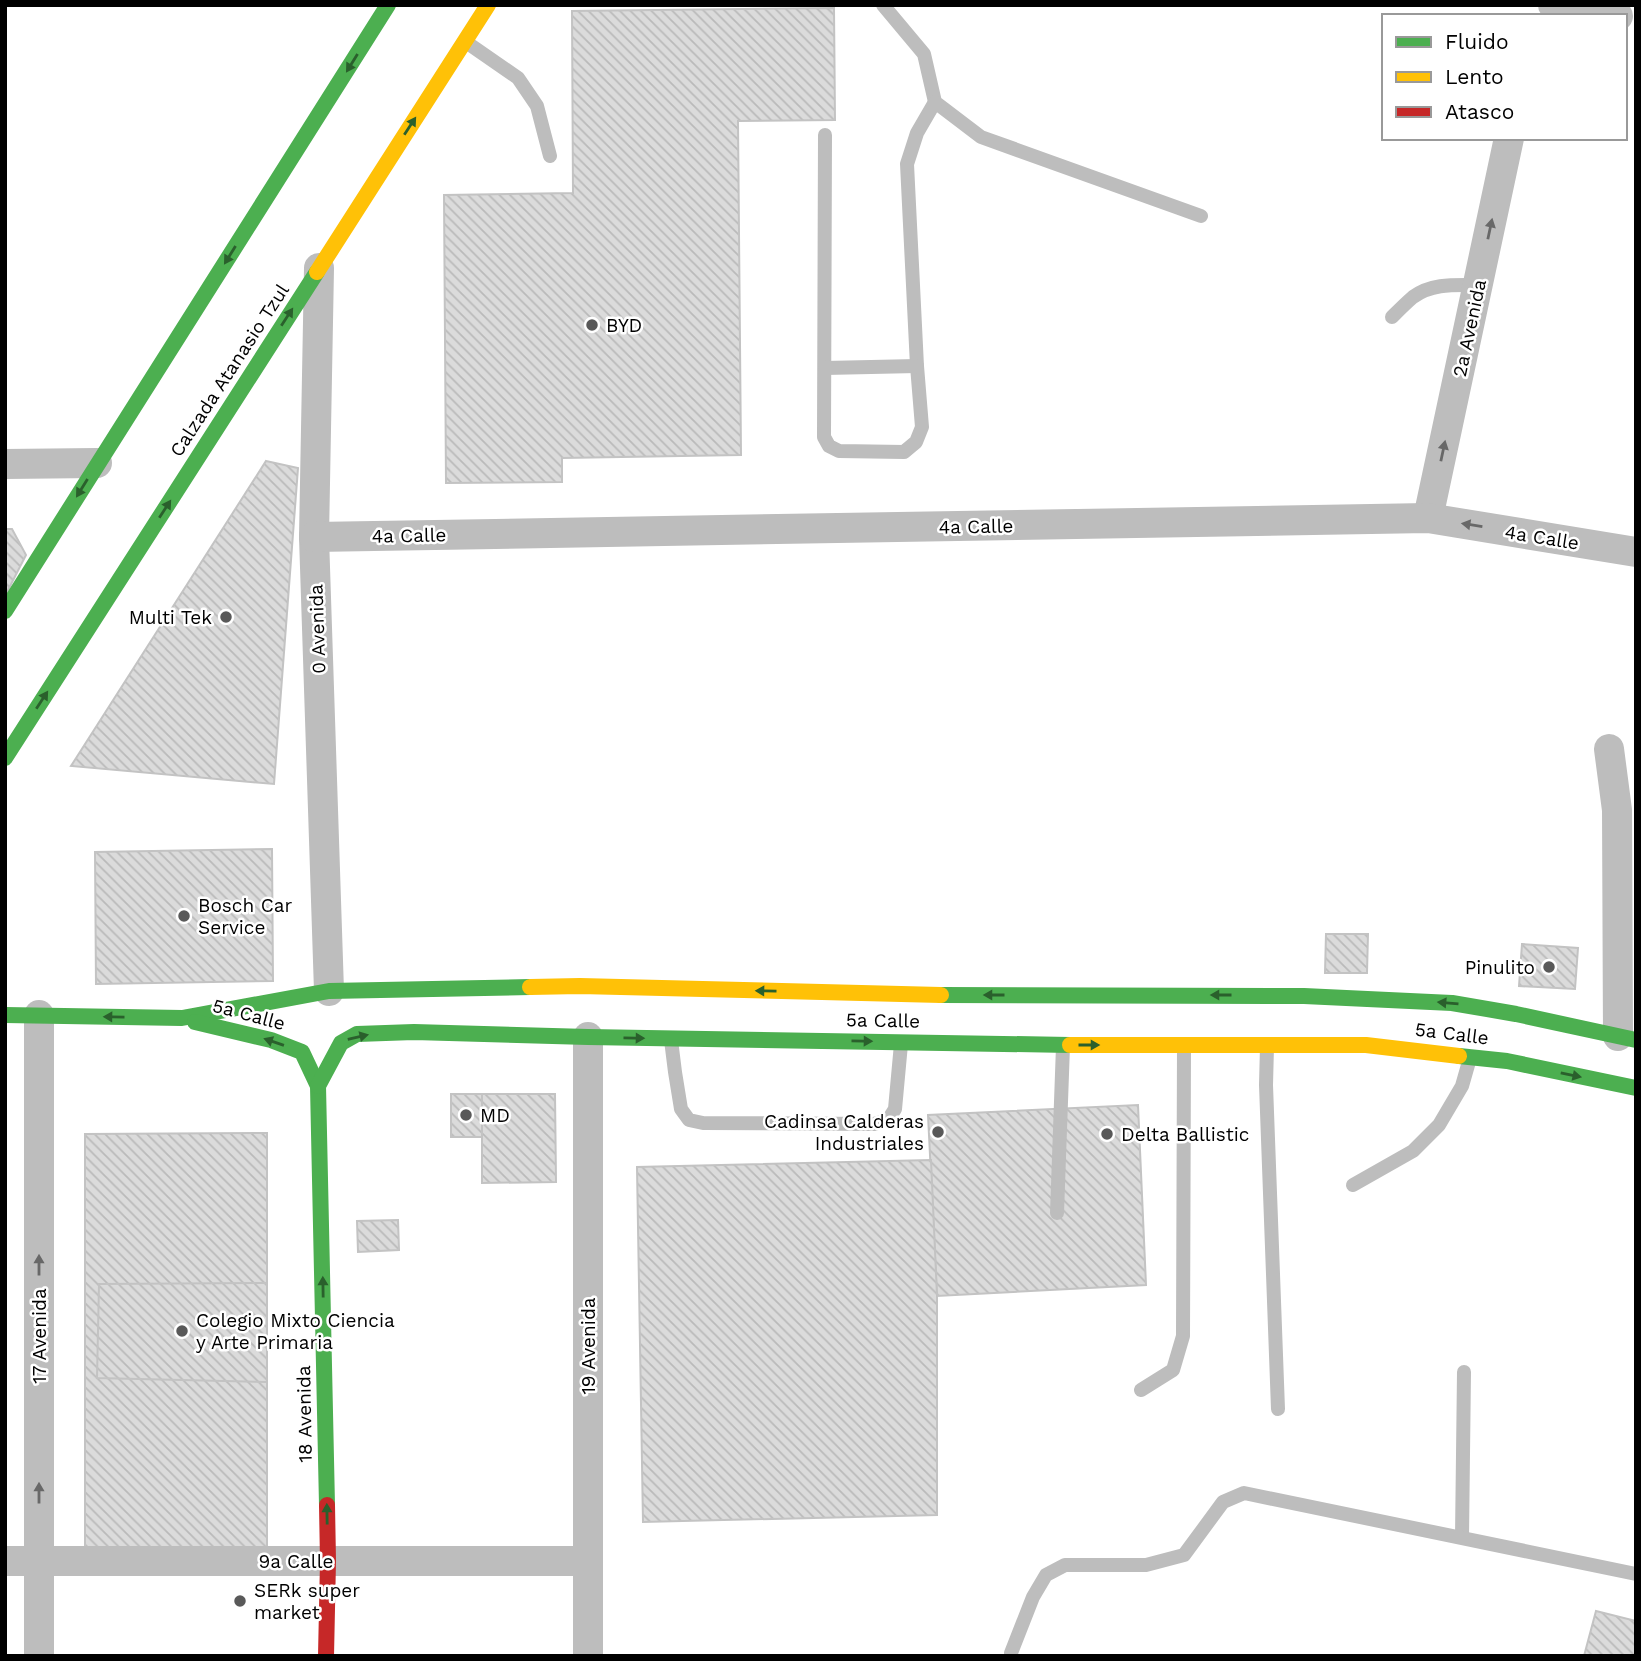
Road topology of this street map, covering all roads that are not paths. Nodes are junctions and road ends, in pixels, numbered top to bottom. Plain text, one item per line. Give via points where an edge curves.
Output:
1 (388, 5) edge
2 (488, 5) edge
3 (883, 5) edge
4 (1553, 5) edge
5 (1607, 14) edge
6 (465, 41) junction
7 (935, 102) junction
8 (825, 135) dead end
9 (1509, 140) edge
10 (550, 156) dead end
11 (1201, 216) dead end
12 (319, 268) junction
13 (1478, 285) junction
14 (1392, 317) dead end
15 (916, 366) junction
16 (825, 368) junction
17 (97, 463) junction
18 (5, 464) edge
19 (1428, 518) junction
20 (314, 537) junction
21 (1636, 552) edge
22 (5, 611) edge
23 (1609, 749) dead end
24 (5, 758) edge
25 (329, 991) junction
26 (5, 1015) edge
27 (38, 1015) junction
28 (182, 1018) junction
29 (588, 1037) junction
30 (671, 1038) junction
31 (1627, 1038) edge
32 (901, 1041) junction
33 (1184, 1044) junction
34 (1063, 1045) junction
35 (1267, 1045) junction
36 (1470, 1056) junction
37 (318, 1086) junction
38 (1636, 1088) edge
39 (1353, 1185) dead end
40 (1057, 1213) dead end
41 (1464, 1372) dead end
42 (1141, 1390) dead end
43 (1278, 1409) dead end
44 (1462, 1537) junction
45 (5, 1561) edge
46 (40, 1561) junction
47 (328, 1561) junction
48 (587, 1561) junction
49 (1636, 1574) edge
50 (1012, 1653) dead end
51 (39, 1656) edge
52 (326, 1656) edge
53 (588, 1656) edge

1 -> 17 main road
2 - 6 main road, Calzada Atanasio Tzul
3 - 7 lane via 925,54
4 - 5 street
6 - 10 lane via 518,78 537,106
12 -> 6 main road, Calzada Atanasio Tzul
7 - 11 lane via 981,137
7 - 15 lane via 917,133 907,164
8 - 16 lane
13 -> 9 street, 2a Avenida
12 - 20 street, 0 Avenida
24 -> 12 main road, Calzada Atanasio Tzul
13 - 14 lane via 1430,288
19 -> 13 street, 2a Avenida
15 - 16 lane
15 - 16 lane via 922,427 916,442 904,452 839,451 829,446 824,437
17 - 18 street
17 -> 22 main road
19 - 20 street, 4a Calle
21 -> 19 street, 4a Calle
20 - 25 street, 0 Avenida
23 - 31 street via 1617,810
25 - 28 main road, 5a Calle
31 -> 25 main road, 5a Calle via 1515,1020 1452,1003 1304,996 919,995 580,986
26 - 27 main road, 5a Calle
28 -> 27 main road, 5a Calle
46 -> 27 street, 17 Avenida
37 -> 28 main road, 5a Calle via 302,1052
29 -> 30 main road, 5a Calle
37 -> 29 main road, 5a Calle via 341,1043 357,1034
29 - 48 street, 19 Avenida
30 -> 32 main road, 5a Calle
30 - 32 lane via 681,1110 690,1120 703,1123 874,1124 888,1120 895,1109
32 - 34 main road, 5a Calle
34 -> 33 main road, 5a Calle
33 - 35 main road, 5a Calle
33 - 42 lane via 1183,1336 1173,1370
34 - 40 lane
35 - 36 main road, 5a Calle via 1366,1045
35 - 43 lane
36 -> 38 main road, 5a Calle via 1508,1055
36 - 39 lane via 1462,1086 1439,1125 1413,1151
47 -> 37 main road, 18 Avenida
41 - 44 lane
44 - 49 lane
44 - 50 lane via 1244,1493 1223,1502 1184,1555 1146,1565 1065,1565 1046,1575
45 - 46 street, 9a Calle
46 - 47 street, 9a Calle
46 - 51 street, 17 Avenida
47 - 48 street, 9a Calle
47 - 52 main road, 18 Avenida
48 - 53 street, 19 Avenida

